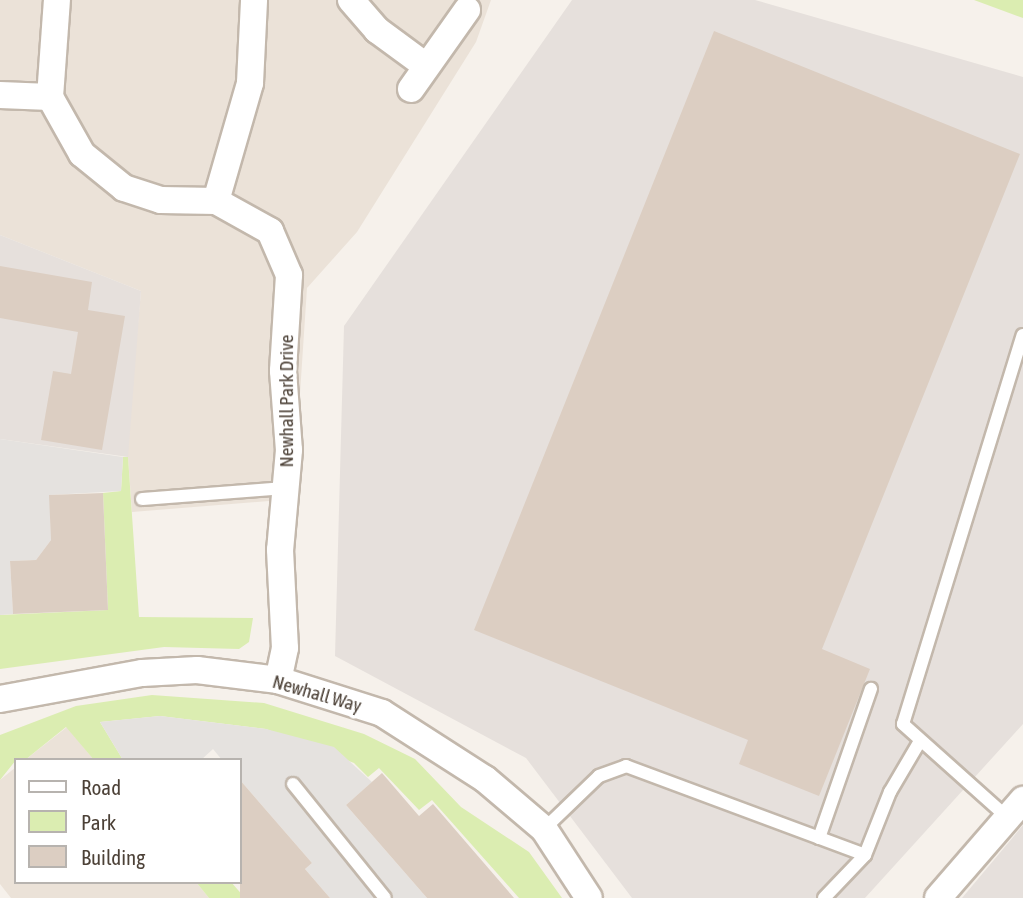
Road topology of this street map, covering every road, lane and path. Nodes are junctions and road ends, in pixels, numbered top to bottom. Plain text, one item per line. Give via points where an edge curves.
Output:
1 (58, 0) edge
2 (254, 0) edge
3 (351, 0) edge
4 (467, 10) dead end
5 (426, 66) junction
6 (411, 89) dead end
7 (0, 95) edge
8 (50, 97) junction
9 (216, 201) junction
10 (1023, 335) edge
11 (286, 488) junction
12 (142, 499) dead end
13 (278, 680) junction
14 (871, 689) dead end
15 (5, 702) edge
16 (920, 741) junction
17 (293, 784) dead end
18 (1016, 809) edge
19 (544, 829) junction
20 (819, 838) junction
21 (865, 855) junction
22 (565, 857) junction
23 (385, 898) edge
24 (582, 898) edge
25 (589, 898) edge
26 (824, 898) edge
27 (938, 898) edge

1 - 8 street
2 - 9 street via 250,83
3 - 5 street via 377,30
4 - 5 street
5 - 6 street
7 - 8 street
8 - 9 street, Newhall Park Drive via 82,154 124,188 161,200
9 - 11 street, Newhall Park Drive via 270,231 289,275
10 - 16 lane via 903,724
11 - 12 lane
11 - 13 street, Newhall Park Drive via 279,550 285,648
13 - 15 street, Newhall Way via 198,670 142,673
13 - 19 street, Newhall Way via 382,713 485,779
14 - 20 lane
16 - 18 lane
16 - 21 lane
17 - 23 lane
18 - 27 street
19 - 20 lane via 598,776 626,766
19 - 22 street, Newhall Way
20 - 21 lane
21 - 26 lane
22 - 24 street, Newhall Way
22 - 25 street, Newhall Way

